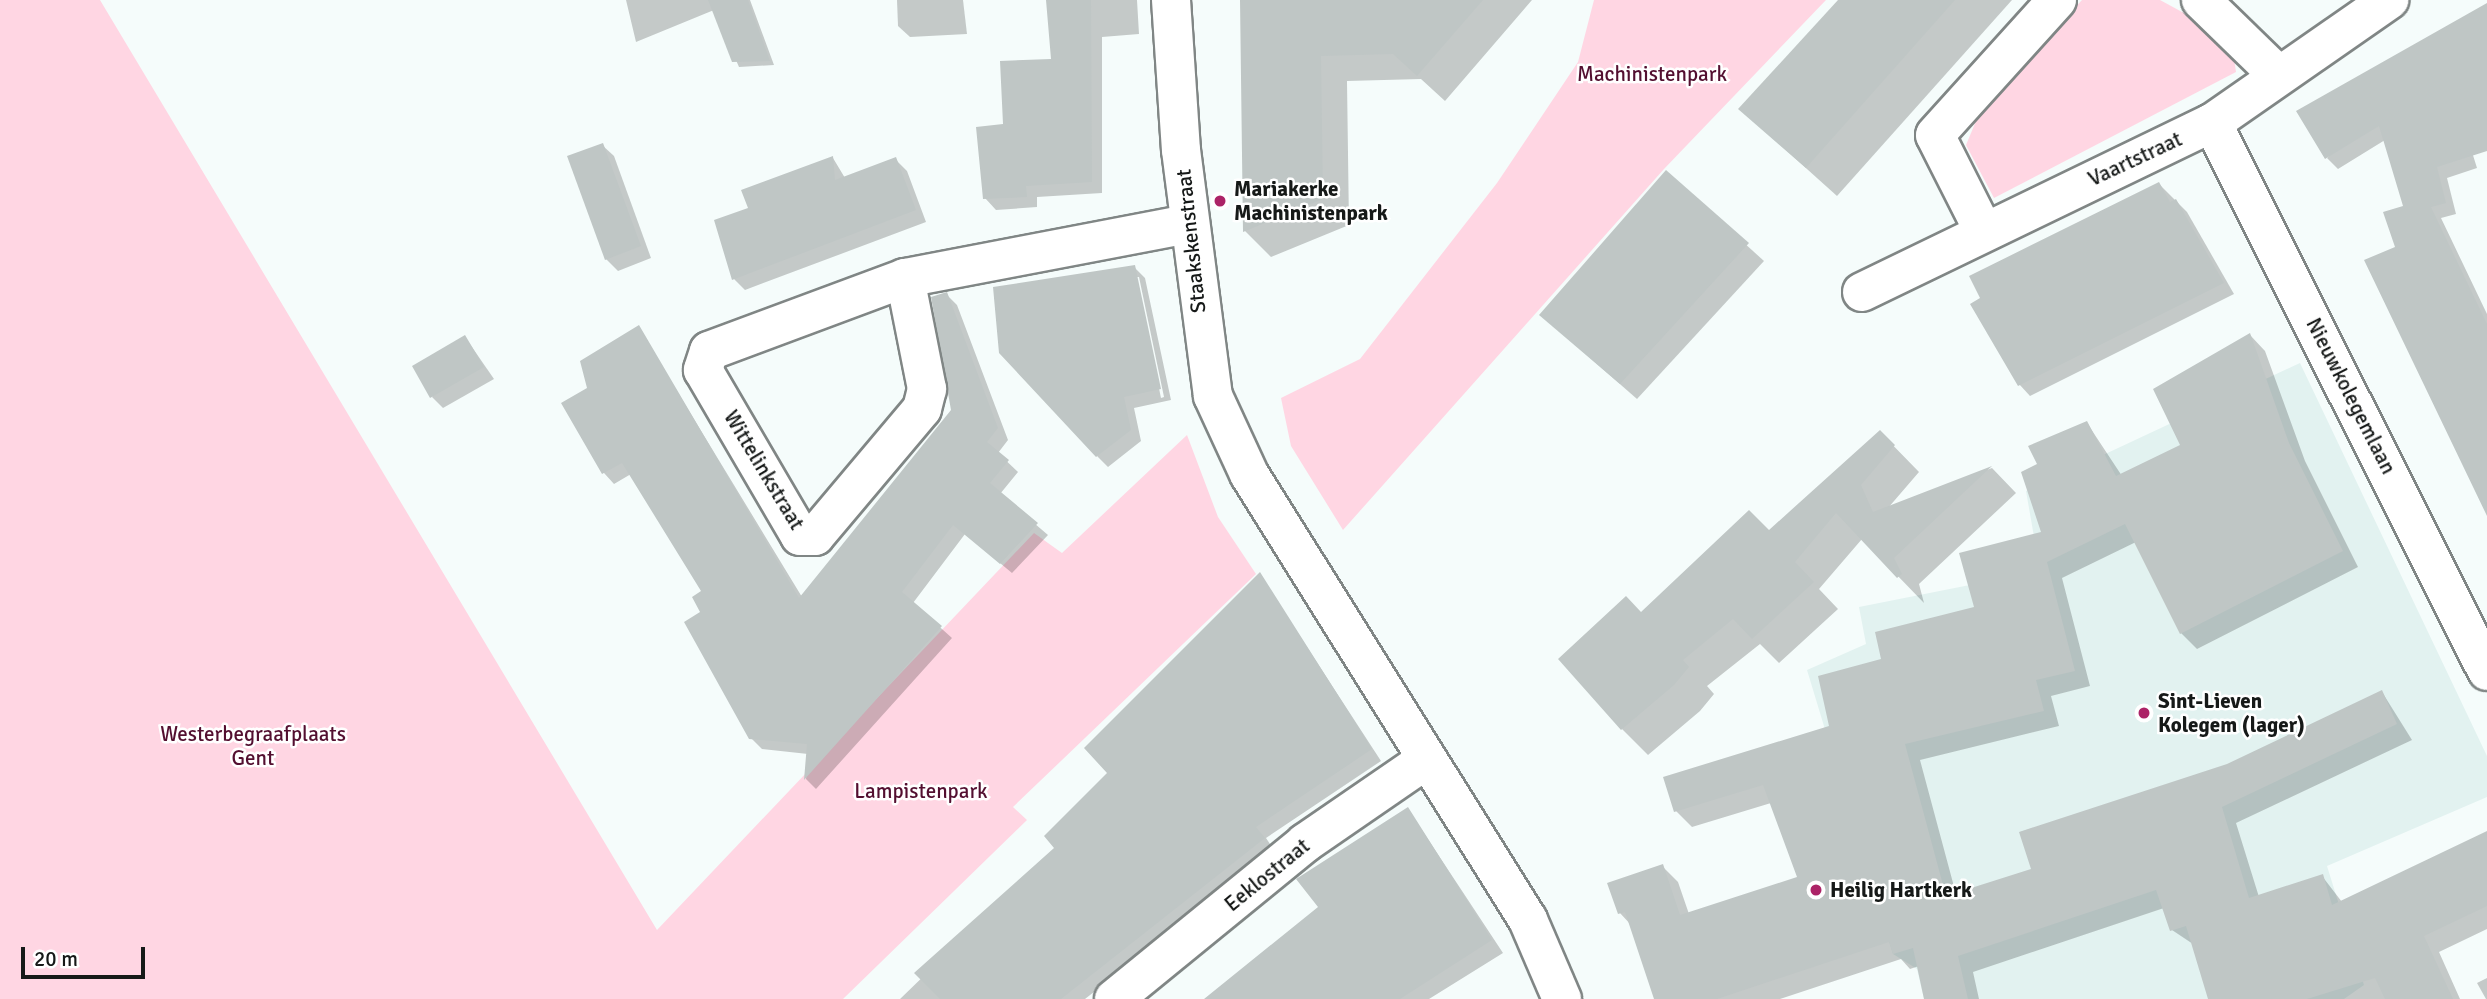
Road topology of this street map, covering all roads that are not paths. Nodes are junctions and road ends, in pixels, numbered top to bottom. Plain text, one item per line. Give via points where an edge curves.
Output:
1 (1171, 0) edge
2 (2057, 0) edge
3 (2201, 0) edge
4 (2389, 0) edge
5 (2278, 75) junction
6 (2212, 123) junction
7 (1189, 224) junction
8 (1983, 230) junction
9 (905, 278) junction
10 (1862, 292) dead end
11 (2487, 671) edge
12 (1427, 759) junction
13 (1114, 999) edge
14 (1562, 999) edge

1 - 7 street, Staakskenstraat
2 - 8 street via 1935,135
3 - 5 street
4 - 5 street, Vaartstraat
5 - 6 street, Vaartstraat
6 - 8 street, Vaartstraat
6 - 11 street, Nieuwkolegemlaan
7 - 9 street, Wittelinkstraat
7 - 12 street, Staakskenstraat via 1205,363 1249,474
8 - 10 street, Vaartstraat
9 - 9 street, Wittelinkstraat via 927,389 922,409 815,536 800,536 704,370 709,351
12 - 13 street, Eeklostraat via 1306,843
12 - 14 street via 1528,920

